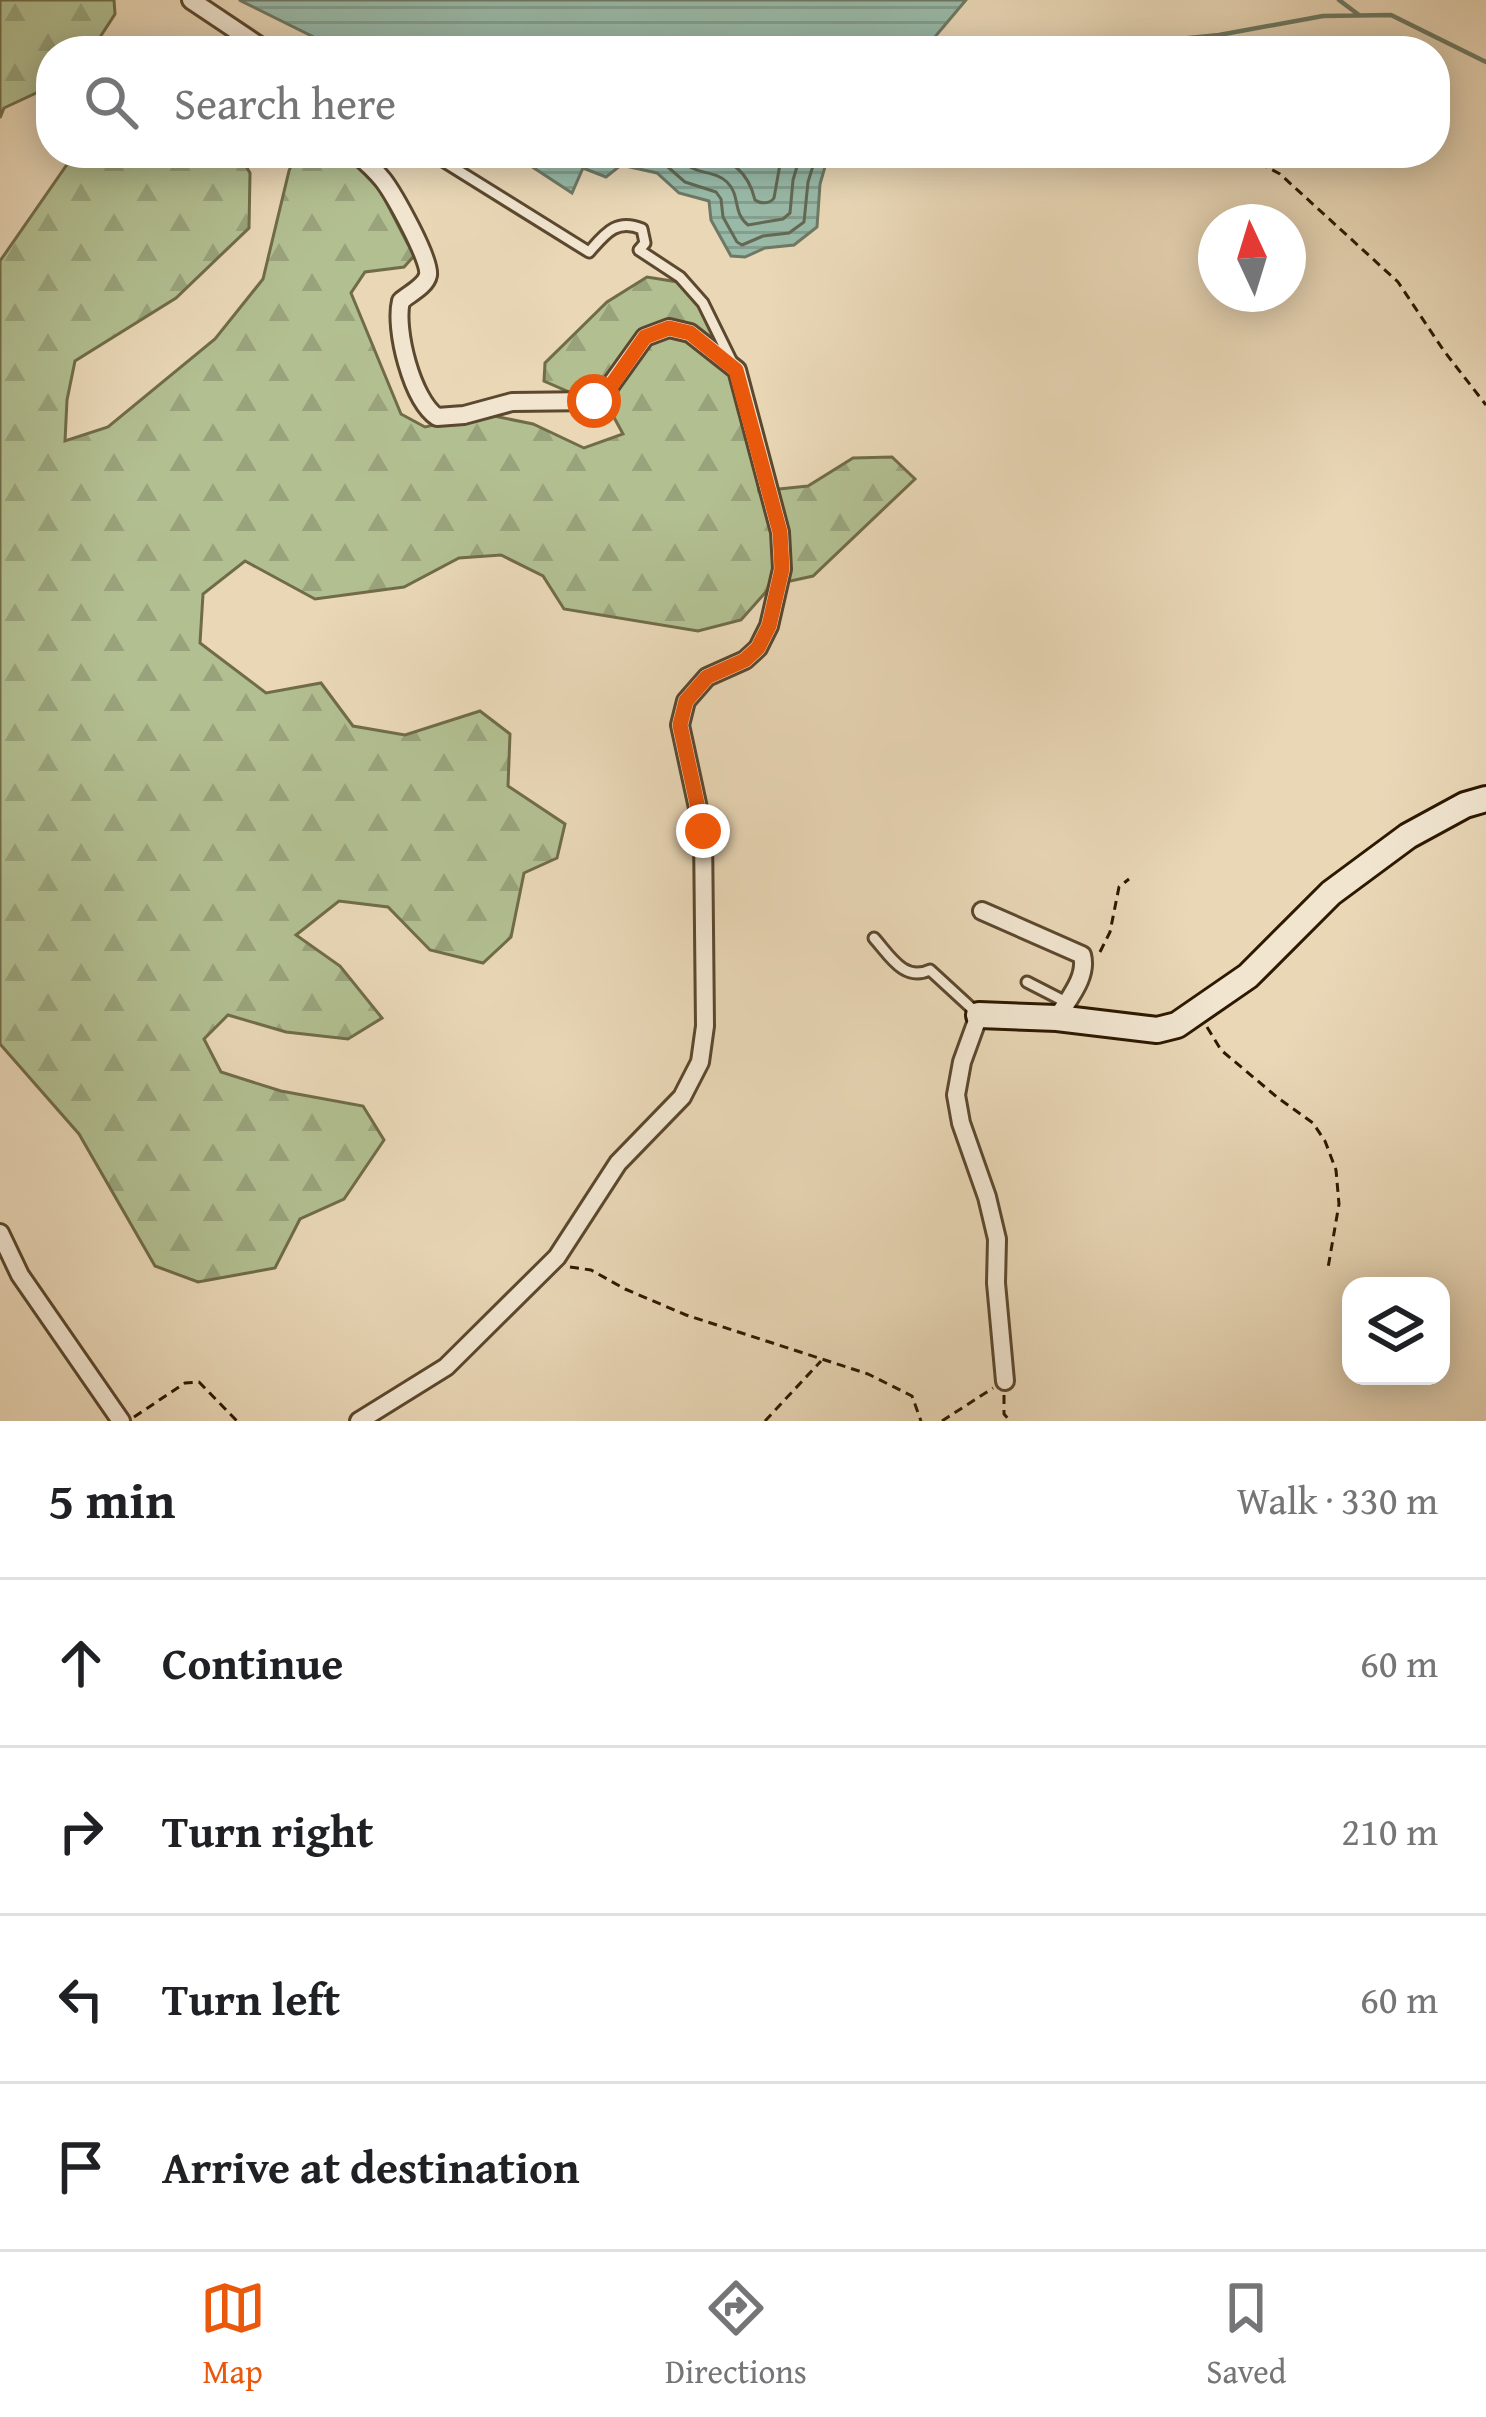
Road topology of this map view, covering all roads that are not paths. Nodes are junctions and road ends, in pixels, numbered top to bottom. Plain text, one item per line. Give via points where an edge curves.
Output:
1 (190, 0) edge
2 (244, 36) edge
3 (370, 168) edge
4 (454, 168) edge
5 (736, 370) junction
6 (1486, 799) edge
7 (982, 911) dead end
8 (874, 938) dead end
9 (1027, 982) dead end
10 (1062, 1010) junction
11 (979, 1015) junction
12 (0, 1233) edge
13 (1005, 1381) road end
14 (125, 1421) edge
15 (359, 1421) edge

1 - 2 street
3 - 5 street via 386,183 429,271 397,317 417,395 436,417 512,403 594,401 645,337 669,328 690,333
4 - 5 lane via 589,252 612,226 642,229 639,250 704,303
5 - 15 street via 780,532 782,569 758,648 707,677 686,701 680,725 703,831 700,1062 682,1097 618,1163 544,1271 446,1367
6 - 10 street via 1408,836 1331,893 1248,976 1177,1025 1156,1030
7 - 10 street via 1082,955 1085,965
8 - 11 lane via 898,967 930,970
9 - 10 lane
10 - 11 street
11 - 13 street via 956,1095 997,1240
12 - 14 street via 20,1275

